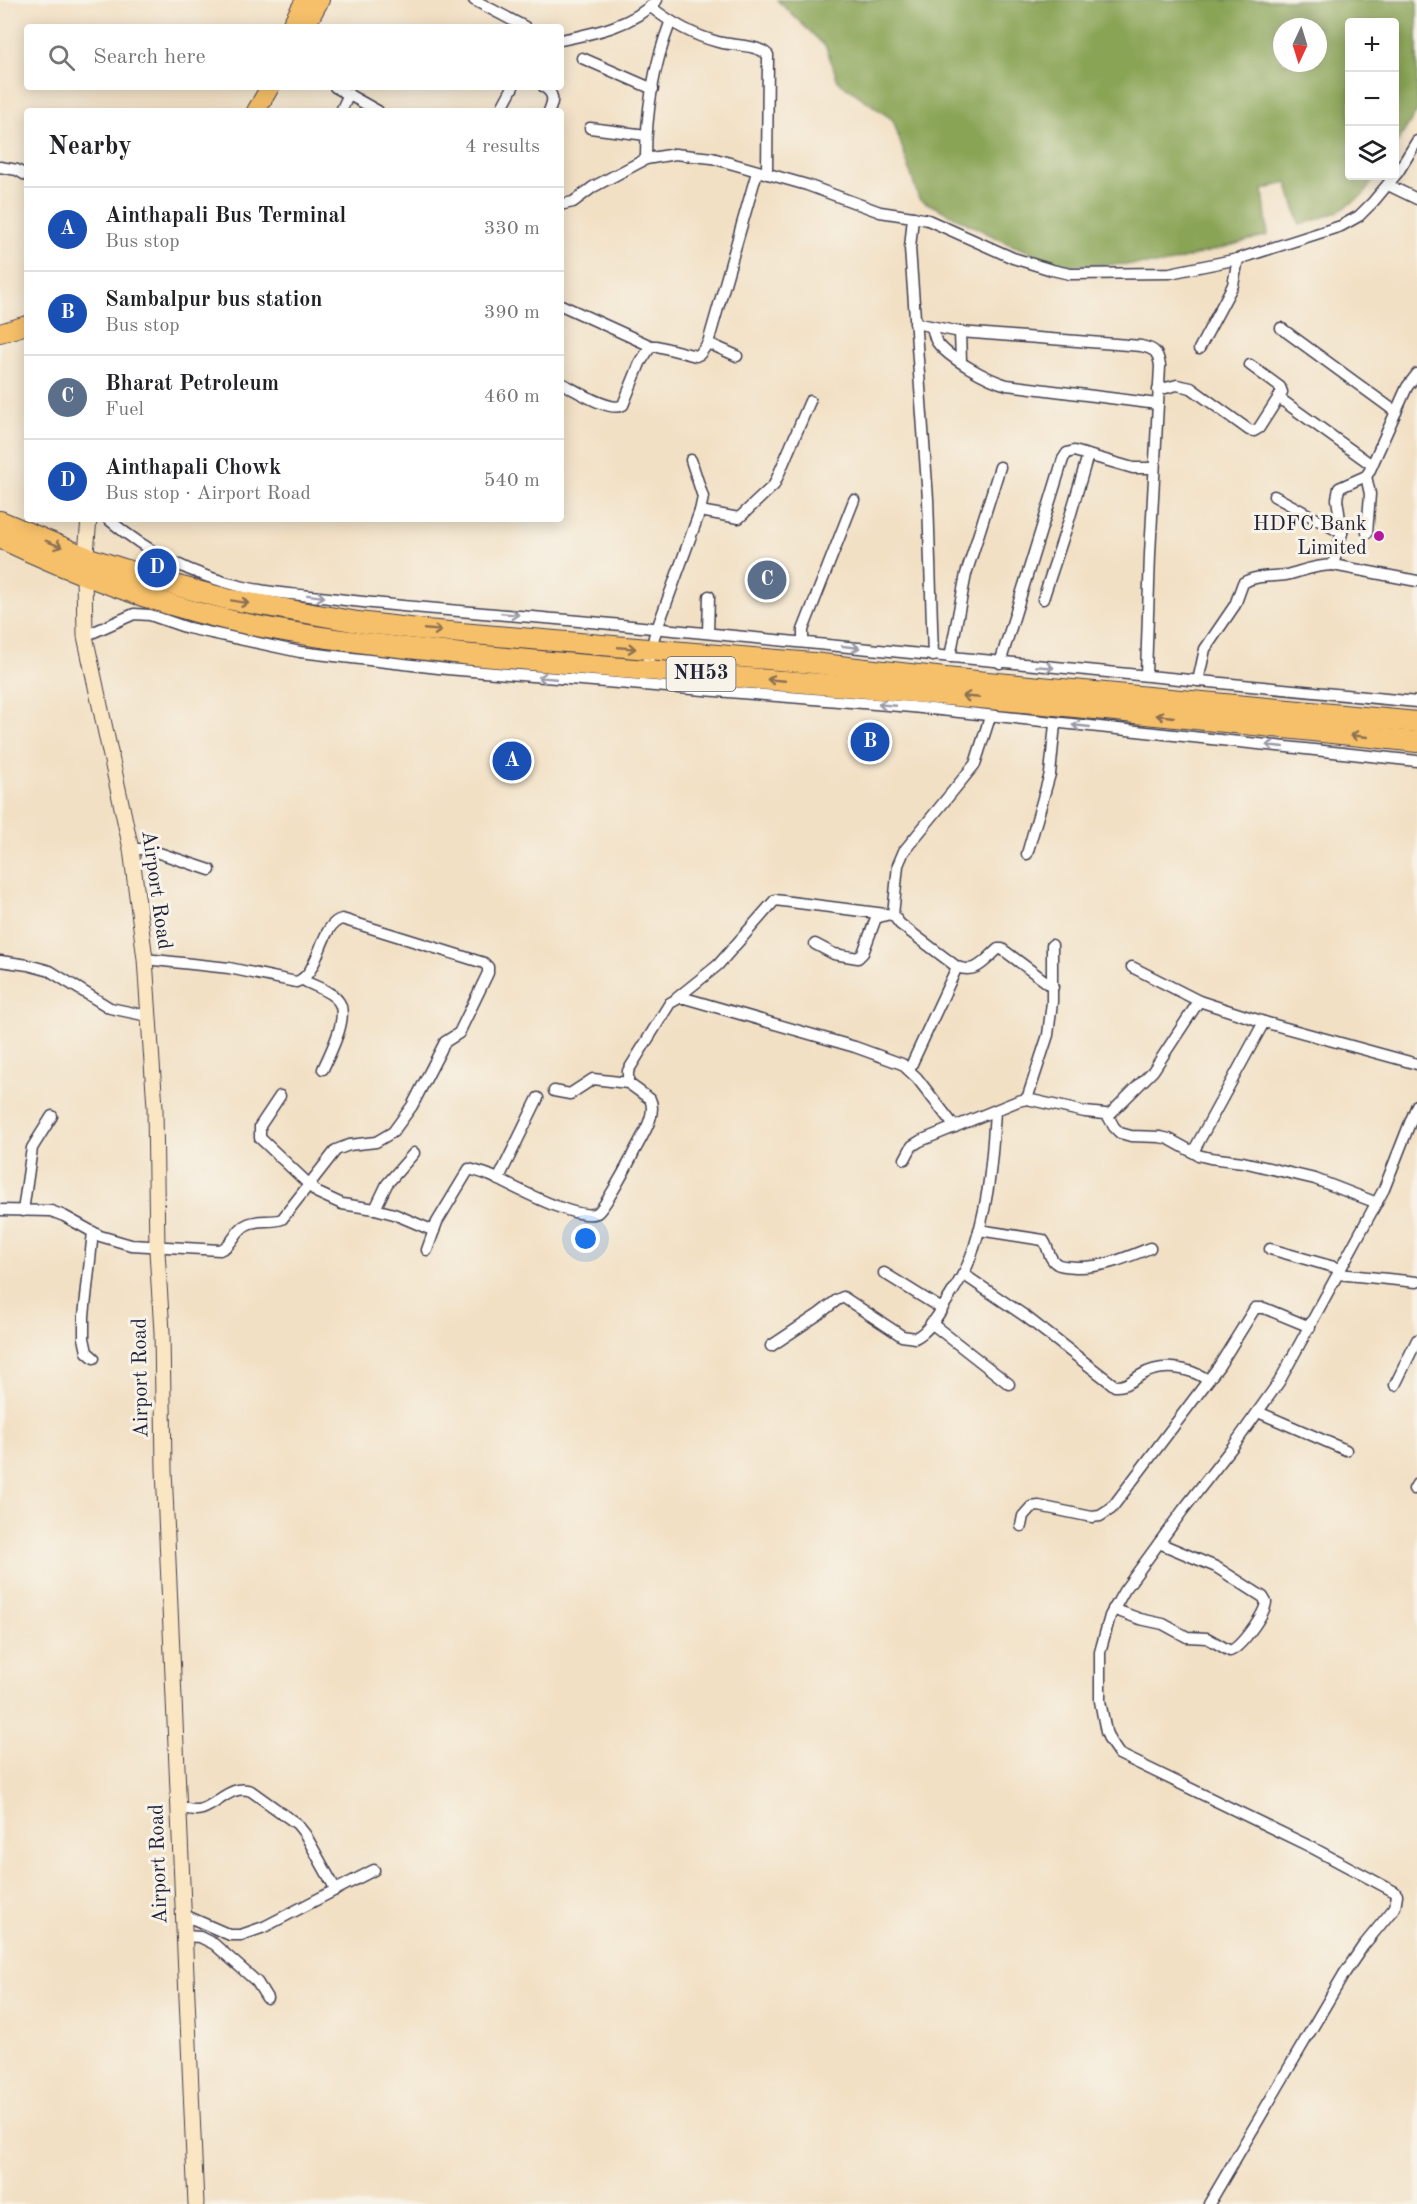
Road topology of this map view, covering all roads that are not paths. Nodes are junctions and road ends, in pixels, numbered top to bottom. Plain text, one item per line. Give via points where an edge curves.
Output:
1 (305, 0) edge
2 (320, 0) edge
3 (474, 0) edge
4 (654, 3) edge
5 (670, 23) junction
6 (292, 24) edge
7 (307, 24) edge
8 (519, 24) edge
9 (564, 39) edge
10 (582, 58) dead end
11 (653, 89) junction
12 (254, 90) edge
13 (268, 90) edge
14 (341, 90) edge
15 (511, 90) edge
16 (548, 90) edge
17 (349, 94) junction
18 (245, 108) edge
19 (258, 108) edge
20 (342, 108) edge
21 (373, 108) edge
22 (502, 108) edge
23 (550, 108) edge
24 (590, 128) dead end
25 (646, 135) junction
26 (1417, 141) edge
27 (646, 159) junction
28 (0, 167) edge
29 (762, 173) junction
30 (24, 174) edge
31 (1388, 185) junction
32 (1417, 199) edge
33 (564, 204) edge
34 (913, 217) junction
35 (1238, 260) junction
36 (564, 306) edge
37 (915, 323) junction
38 (24, 327) edge
39 (932, 328) junction
40 (1281, 328) dead end
41 (960, 332) junction
42 (0, 333) edge
43 (708, 342) junction
44 (651, 346) junction
45 (1199, 349) dead end
46 (737, 356) dead end
47 (961, 361) junction
48 (1250, 365) dead end
49 (1417, 373) edge
50 (564, 384) edge
51 (1158, 390) junction
52 (1279, 398) junction
53 (810, 401) dead end
54 (1157, 404) junction
55 (1396, 412) junction
56 (1088, 455) junction
57 (691, 460) dead end
58 (1372, 465) junction
59 (1000, 467) dead end
60 (1154, 468) junction
61 (1366, 476) junction
62 (1274, 496) dead end
63 (854, 500) dead end
64 (700, 512) junction
65 (0, 522) edge
66 (89, 522) edge
67 (112, 522) edge
68 (1342, 533) junction
69 (1367, 533) dead end
70 (0, 538) edge
71 (1333, 565) junction
72 (85, 566) junction
73 (1417, 581) edge
74 (709, 596) dead end
75 (1043, 599) dead end
76 (658, 629) junction
77 (708, 633) junction
78 (85, 636) junction
79 (803, 642) junction
80 (652, 650) junction
81 (933, 656) junction
82 (950, 657) junction
83 (1000, 663) junction
84 (1146, 675) junction
85 (641, 677) junction
86 (1198, 681) junction
87 (1417, 702) edge
88 (990, 717) junction
89 (1417, 722) edge
90 (1055, 723) junction
91 (1417, 742) edge
92 (1417, 761) edge
93 (131, 849) junction
94 (1027, 854) dead end
95 (210, 870) dead end
96 (893, 915) junction
97 (815, 944) dead end
98 (1052, 945) dead end
99 (145, 958) junction
100 (0, 961) edge
101 (957, 967) junction
102 (1132, 967) dead end
103 (303, 980) junction
104 (1053, 987) junction
105 (677, 998) junction
106 (1199, 1001) junction
107 (148, 1016) junction
108 (1264, 1022) junction
109 (1417, 1064) edge
110 (323, 1069) dead end
111 (909, 1070) junction
112 (628, 1083) junction
113 (554, 1091) dead end
114 (280, 1096) dead end
115 (538, 1098) dead end
116 (1027, 1099) junction
117 (1417, 1105) edge
118 (995, 1111) junction
119 (52, 1116) dead end
120 (1108, 1116) junction
121 (1413, 1124) edge
122 (955, 1127) junction
123 (1193, 1152) junction
124 (414, 1153) dead end
125 (904, 1159) dead end
126 (498, 1180) junction
127 (307, 1185) junction
128 (1377, 1203) junction
129 (375, 1209) junction
130 (1, 1210) edge
131 (23, 1211) junction
132 (434, 1230) junction
133 (979, 1230) junction
134 (93, 1232) junction
135 (157, 1246) junction
136 (1150, 1248) dead end
137 (1270, 1249) dead end
138 (427, 1250) dead end
139 (1340, 1272) junction
140 (884, 1273) dead end
141 (963, 1274) junction
142 (1417, 1282) edge
143 (942, 1309) junction
144 (931, 1323) junction
145 (1310, 1327) junction
146 (1417, 1340) edge
147 (771, 1346) dead end
148 (94, 1358) dead end
149 (1208, 1380) junction
150 (1008, 1384) dead end
151 (1395, 1385) dead end
152 (1258, 1412) junction
153 (1346, 1450) dead end
154 (1021, 1526) dead end
155 (1159, 1543) junction
156 (1113, 1609) junction
157 (178, 1807) junction
158 (374, 1870) dead end
159 (336, 1890) junction
160 (182, 1914) junction
161 (183, 1936) junction
162 (267, 1998) dead end
163 (196, 2204) edge
164 (1209, 2204) edge

1 - 6 main road
2 - 7 main road
3 - 8 street
4 - 5 street
4 - 9 street via 599,33
5 - 11 street
5 - 29 street via 700,36 768,55
10 - 11 street
11 - 25 street
12 - 18 main road
13 - 19 main road
14 - 17 street
15 - 22 street
16 - 23 street via 553,99
17 - 20 street
17 - 21 street
24 - 25 street
25 - 27 street
26 - 31 street
27 - 29 street via 675,154 712,158
27 - 33 street
28 - 30 street
29 - 34 street via 880,212
29 - 43 street
31 - 32 street
31 - 35 street via 1359,216 1341,226
34 - 35 street via 943,226 1032,266 1070,274 1170,273
34 - 37 street via 910,248
35 - 45 street via 1233,285
36 - 44 street
37 - 39 street
37 - 81 street via 928,499
38 - 42 main road
39 - 41 street
39 - 47 street via 936,340
40 - 55 street
41 - 47 street
41 - 51 street via 1153,348 1160,366
43 - 44 street via 696,356
43 - 46 street
44 - 50 street via 620,407 610,407
47 - 54 street via 991,381 1007,385
48 - 52 street via 1280,387
49 - 55 street
51 - 52 street via 1177,385 1191,388 1254,431
51 - 54 street
52 - 58 street
53 - 64 street via 774,485 739,518
54 - 60 street
55 - 58 street
56 - 60 street via 1133,468
56 - 75 street
56 - 83 street via 1074,451 1063,459
57 - 64 street via 703,496
58 - 61 street
59 - 82 street via 966,574
60 - 84 street
61 - 68 street via 1339,488
61 - 69 street via 1370,494
62 - 68 street
63 - 79 street via 803,630
64 - 76 street
65 -> 72 highway, NH53
66 - 72 main road, Airport Road
67 -> 76 street via 129,537 189,571 246,588
68 - 71 street
70 - 72 highway, NH53
71 - 73 street
71 - 86 street via 1244,583 1236,605 1205,649
72 - 78 main road, Airport Road
72 -> 80 highway, NH53 via 227,599 325,616 426,630
72 - 85 highway, NH53 via 210,615 285,632
74 - 77 street
76 - 77 street
76 - 80 street
77 - 79 street
85 -> 78 street via 462,670 300,651 141,614
78 - 93 main road, Airport Road
79 -> 81 street
80 - 85 street
80 - 89 highway, NH53
81 - 82 street
82 - 83 street
83 -> 84 street
84 - 86 street
88 -> 85 street
91 -> 85 highway, NH53 via 990,699
86 - 87 street
88 - 90 street
88 - 96 street via 975,764 904,851 898,865
92 -> 90 street
90 - 94 street via 1050,774
93 - 95 street via 147,849
93 - 99 main road, Airport Road
96 - 97 street via 876,918 858,958 834,954
96 - 101 street
96 - 105 street via 775,900 718,965
98 - 104 street
99 - 103 street
99 - 107 main road, Airport Road
100 - 107 street via 50,971 110,1008
101 - 104 street via 973,969 1002,949
101 - 111 street
102 - 106 street
103 - 110 street via 334,996 342,1010 341,1024
103 - 127 street via 333,923 342,919 488,967 459,1033 445,1042 412,1106 393,1132 376,1142 336,1150
104 - 116 street via 1048,1035
105 - 111 street via 855,1047
105 - 112 street via 631,1065
106 - 108 street
106 - 120 street via 1153,1071
107 - 135 main road, Airport Road via 155,1107
108 - 109 street
108 - 123 street
111 - 122 street
112 - 113 street via 593,1079 570,1094
112 - 126 street via 650,1099 653,1108 631,1159 599,1212 579,1213 561,1208
114 - 127 street via 260,1126 260,1138
115 - 126 street
116 - 118 street
116 - 120 street
117 - 121 street
118 - 122 street
118 - 133 street via 992,1166
119 - 131 street via 32,1148
120 - 123 street via 1120,1133 1169,1139
121 - 128 street
122 - 125 street via 912,1146
123 - 128 street via 1315,1179
124 - 129 street via 387,1184
126 - 132 street via 469,1169
127 - 129 street via 342,1204
127 - 135 street via 282,1219 251,1222 226,1248
128 - 139 street
129 - 132 street
130 - 131 street
131 - 134 street via 51,1211
132 - 138 street
133 - 136 street via 1043,1240 1054,1262 1067,1266 1108,1265
133 - 141 street
134 - 135 street via 116,1242
134 - 148 street via 84,1346
135 - 157 main road, Airport Road
137 - 139 street
139 - 142 street
139 - 145 street
140 - 143 street
141 - 143 street
141 - 149 street via 1115,1386 1126,1385 1150,1370 1171,1368 1186,1369
143 - 144 street
144 - 147 street via 920,1335 902,1336 843,1297
144 - 150 street
145 - 149 street via 1255,1308
145 - 152 street
146 - 151 street
149 - 154 street via 1105,1514 1092,1517 1031,1507
152 - 153 street
152 - 155 street
155 - 156 street
155 - 156 street via 1216,1567 1263,1597 1263,1613 1230,1652 1207,1638 1187,1637 1163,1624
156 - 164 street via 1100,1652 1100,1701 1106,1732 1119,1754 1311,1847 1397,1895 1395,1907 1344,1974
157 - 159 street via 202,1809 236,1790 251,1791 297,1824
157 - 160 main road, Airport Road
158 - 159 street
159 - 160 street via 241,1935 230,1935
160 - 161 main road, Airport Road
161 - 162 street via 200,1937 214,1944 257,1982
161 - 163 main road, Airport Road

